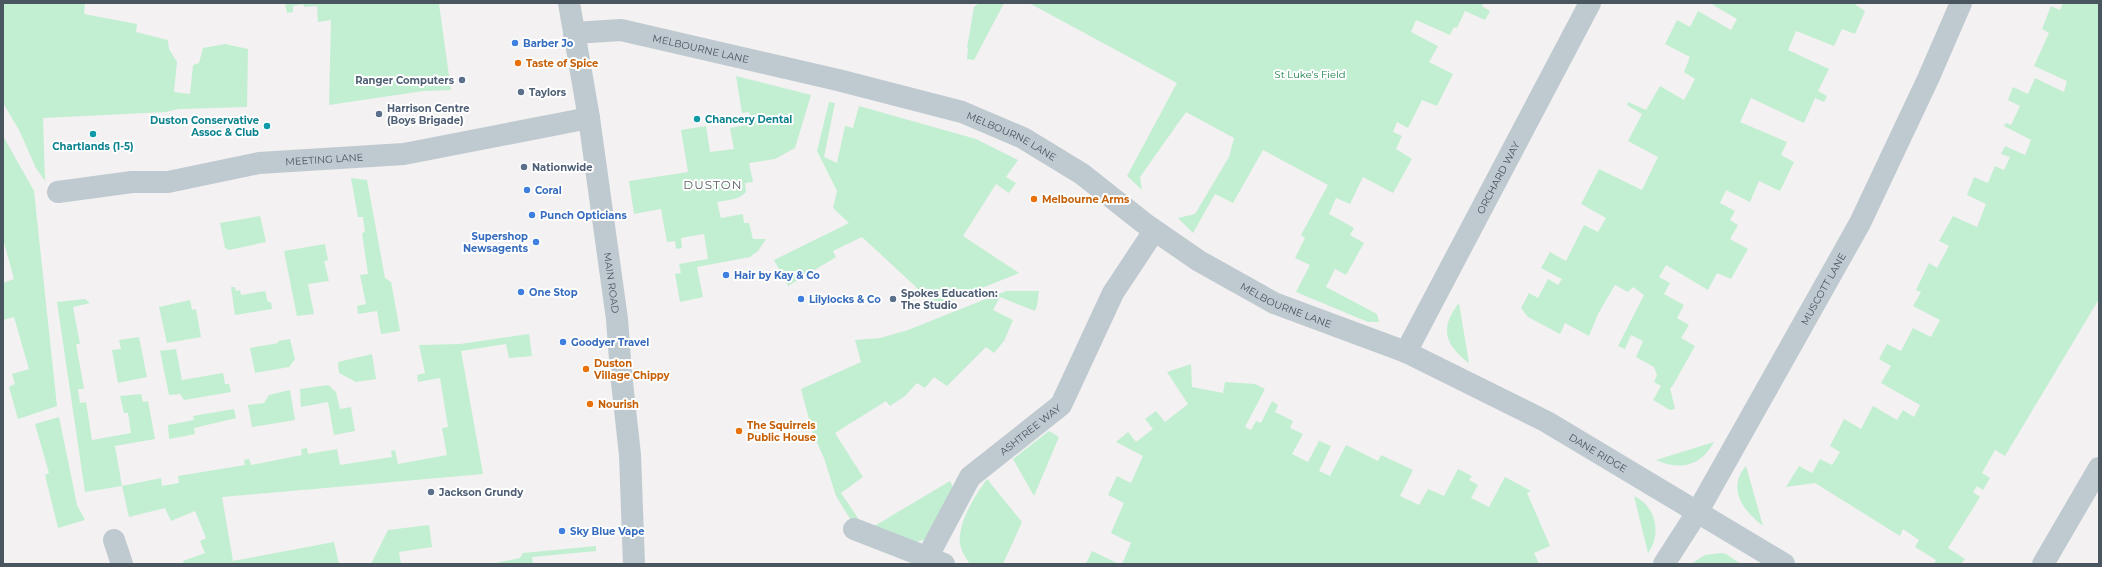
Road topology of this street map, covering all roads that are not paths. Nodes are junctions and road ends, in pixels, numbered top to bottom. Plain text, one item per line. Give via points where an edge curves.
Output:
1 (569, 3) edge
2 (1590, 3) edge
3 (1961, 3) edge
4 (574, 34) junction
5 (589, 118) junction
6 (58, 192) dead end
7 (1154, 231) junction
8 (1406, 352) junction
9 (2099, 468) edge
10 (1698, 511) junction
11 (854, 530) dead end
12 (114, 540) dead end
13 (936, 560) edge
14 (122, 564) edge
15 (634, 564) edge
16 (1664, 564) edge
17 (1784, 564) edge
18 (2043, 564) edge

1 - 4 street, MAIN ROAD
2 - 8 street, ORCHARD WAY
3 - 10 street, MUSCOTT LANE via 1860,223
4 - 5 street, MAIN ROAD
4 - 7 street, MELBOURNE LANE via 621,30 838,80 962,112 1023,138 1082,174
5 - 6 street, MEETING LANE via 404,154 259,163 168,182 132,182
5 - 15 street, MAIN ROAD via 617,319 630,455
7 - 8 street, MELBOURNE LANE via 1199,261 1274,303
7 - 13 street, ASHTREE WAY via 1113,293 1061,405 970,477
8 - 10 street, DANE RIDGE via 1547,422
9 - 18 street
10 - 16 street, MUSCOTT LANE
10 - 17 street, DANE RIDGE
11 - 13 street, ASHTREE WAY
12 - 14 street

